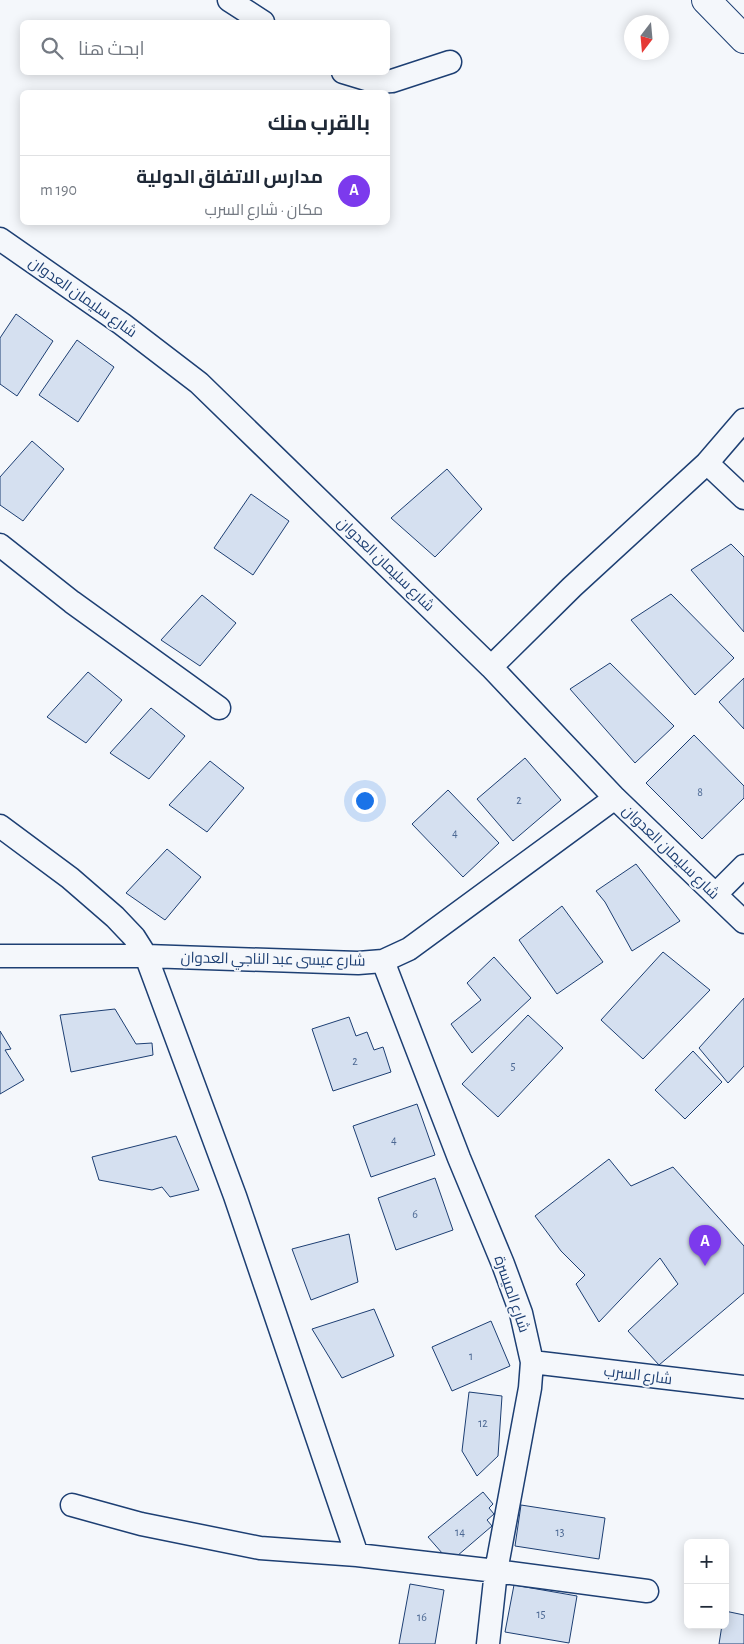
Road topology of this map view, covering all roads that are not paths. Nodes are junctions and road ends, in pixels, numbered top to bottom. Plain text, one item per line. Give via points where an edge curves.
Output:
1 (229, 0) edge
2 (706, 0) edge
3 (260, 20) edge
4 (744, 39) edge
5 (450, 62) dead end
6 (353, 75) edge
7 (3, 249) edge
8 (744, 420) edge
9 (707, 463) junction
10 (744, 498) edge
11 (0, 545) edge
12 (491, 667) junction
13 (219, 708) dead end
14 (615, 798) junction
15 (0, 826) edge
16 (744, 866) edge
17 (716, 894) junction
18 (744, 922) edge
19 (0, 956) edge
20 (146, 956) junction
21 (383, 961) junction
22 (532, 1362) junction
23 (744, 1387) edge
24 (72, 1505) dead end
25 (357, 1555) junction
26 (496, 1571) junction
27 (647, 1591) dead end
28 (488, 1644) edge

1 - 3 street
2 - 4 main road
5 - 6 street via 392,81 376,82
7 - 12 street, شارع سليمان العدوان via 122,324 199,383
8 - 9 street
9 - 10 street
9 - 12 street
11 - 13 street via 72,602
12 - 14 street, شارع سليمان العدوان
14 - 17 street, شارع سليمان العدوان
14 - 21 street, شارع عيسى عبد الناجي العدوان via 409,949
15 - 20 street via 70,878 115,918 134,937
16 - 17 street
17 - 18 street, شارع سليمان العدوان
19 - 20 street, شارع عيسى عبد الناجي العدوان
20 - 21 street, شارع عيسى عبد الناجي العدوان via 301,962
20 - 25 street via 235,1196
21 - 22 street, شارع الميسرة via 503,1264 521,1313
22 - 23 street, شارع السرب
22 - 26 street, شارع الميسرة
24 - 25 street via 141,1524 260,1548
25 - 26 street
26 - 27 street
26 - 28 street, شارع الميسرة

